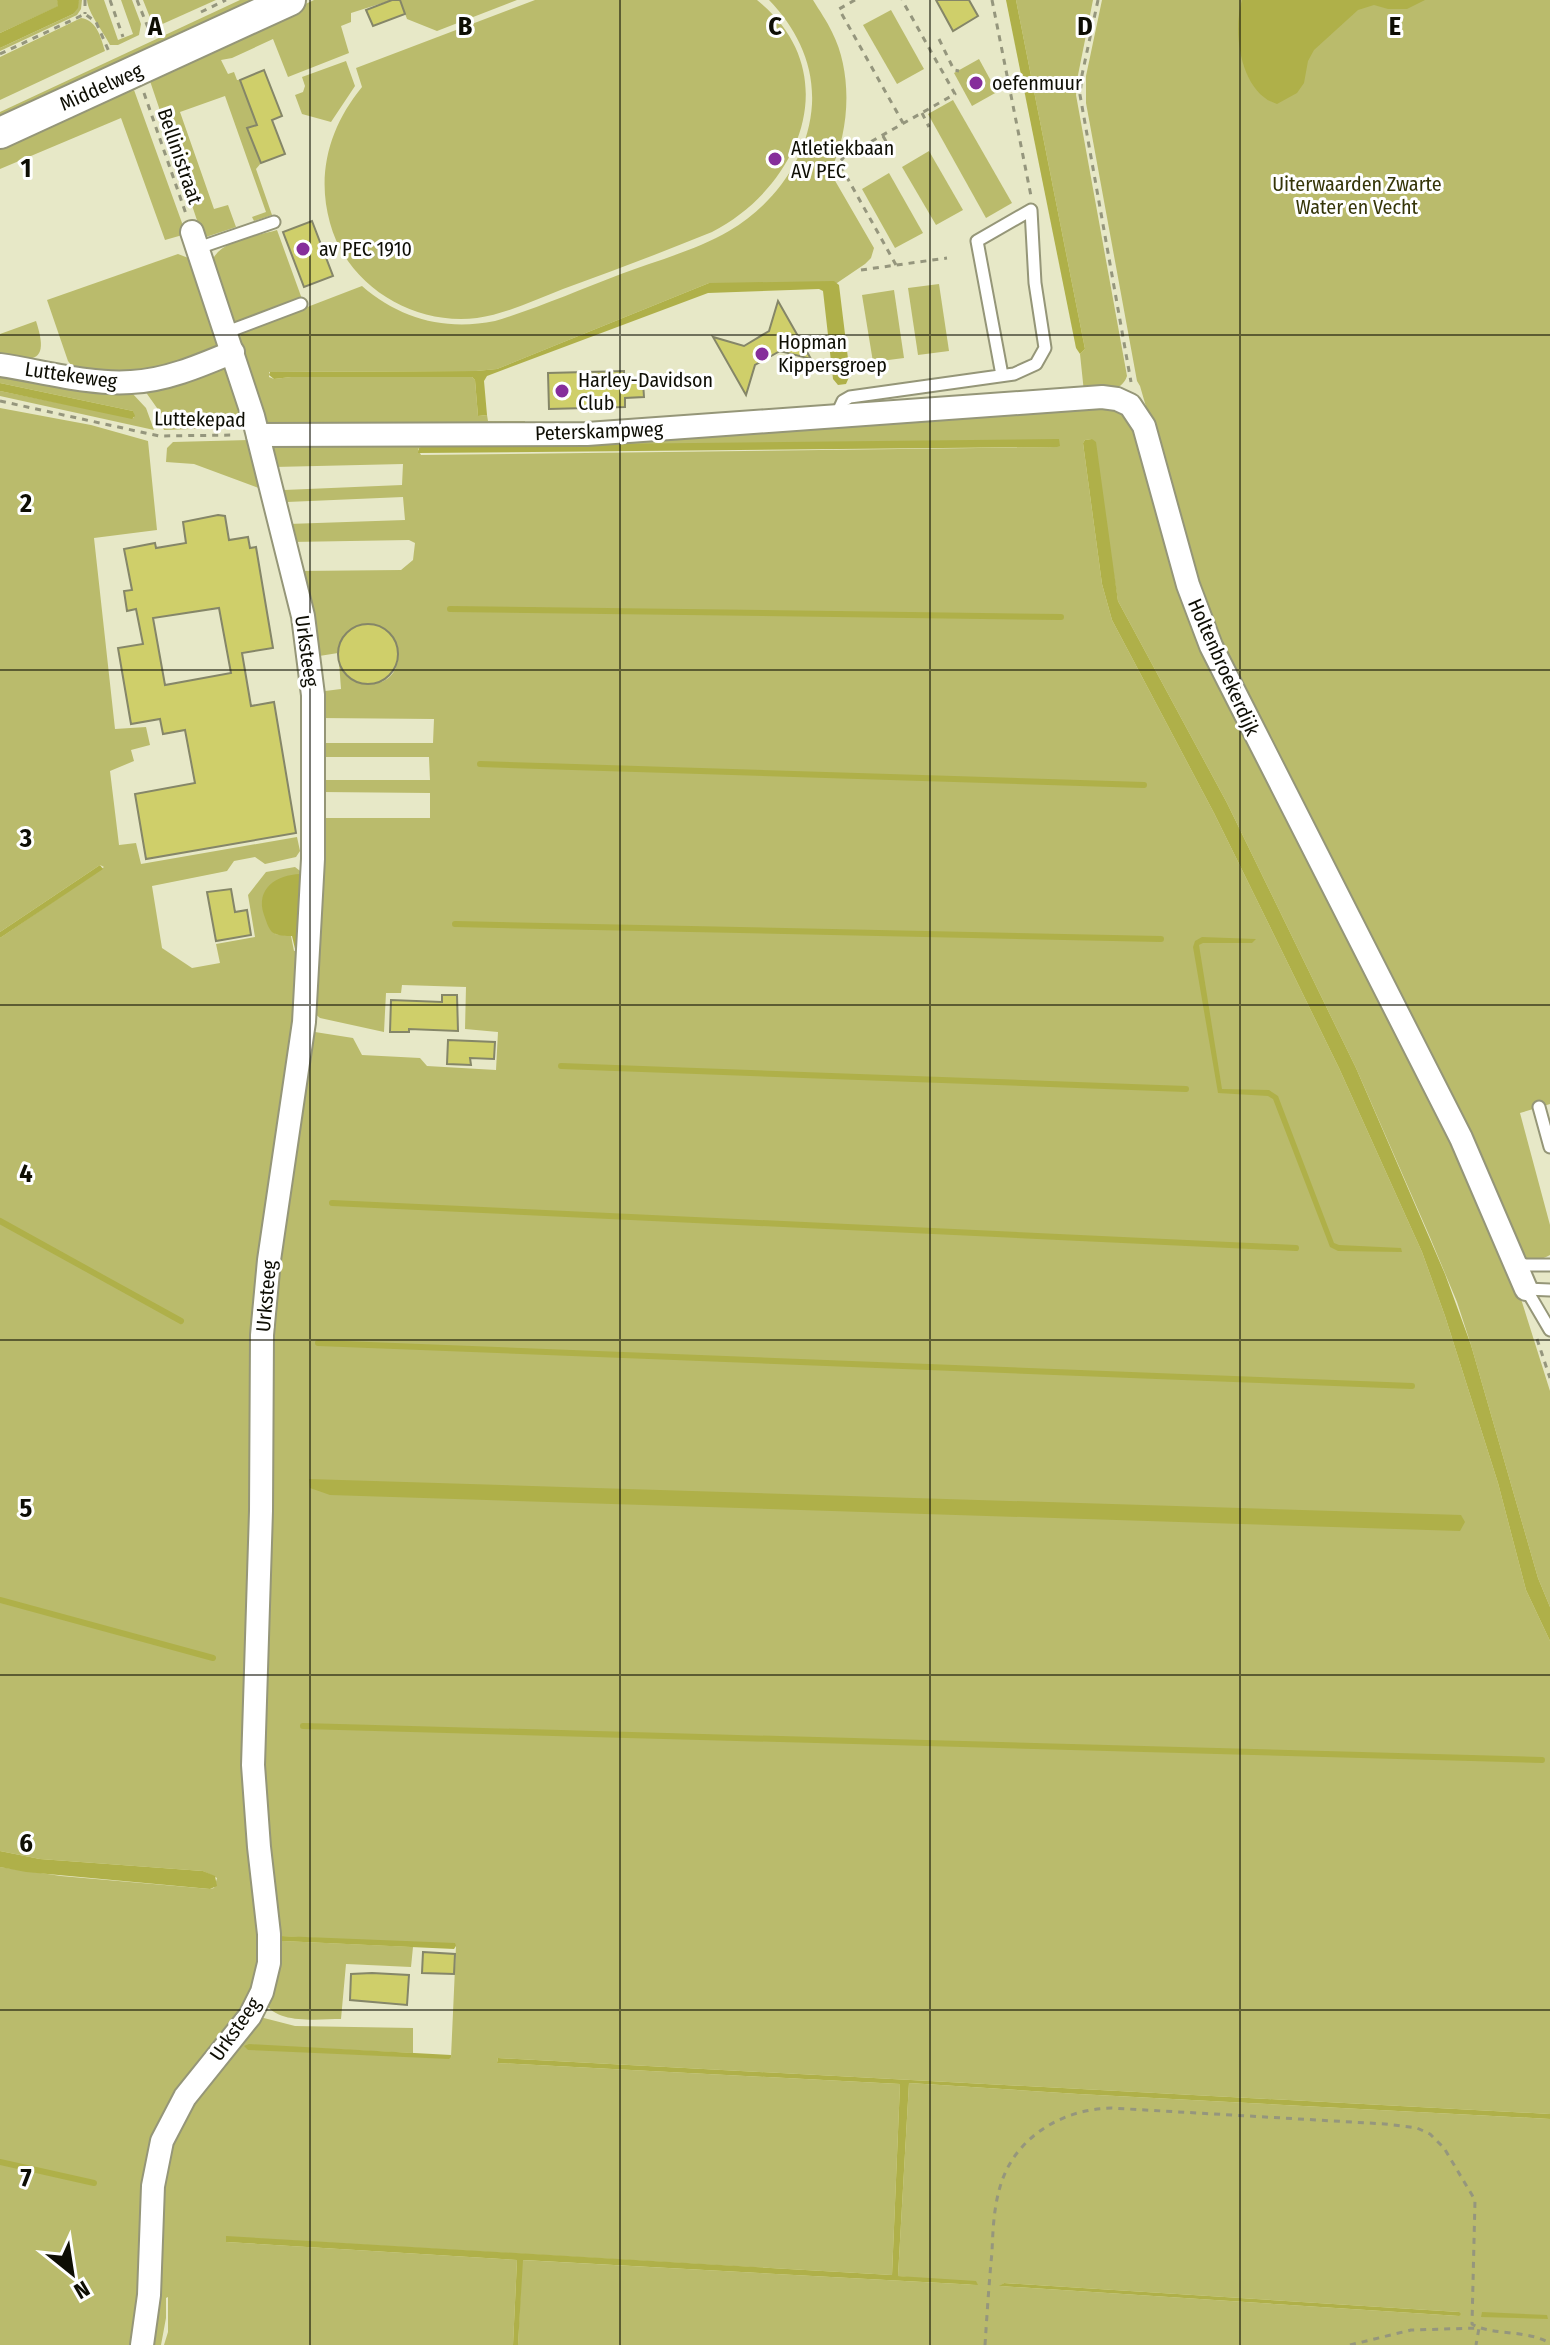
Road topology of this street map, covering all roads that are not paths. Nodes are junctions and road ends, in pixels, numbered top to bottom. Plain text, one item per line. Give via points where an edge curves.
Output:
1 (290, 0) edge
2 (0, 133) edge
3 (274, 222) dead end
4 (195, 240) joint
5 (301, 304) dead end
6 (230, 342) junction
7 (0, 365) edge
8 (1002, 375) junction
9 (1130, 405) joint
10 (836, 416) junction
11 (258, 435) junction
12 (1539, 1107) dead end
13 (1550, 1147) edge
14 (1514, 1262) junction
15 (1550, 1265) edge
16 (1526, 1289) junction
17 (1550, 1290) edge
18 (1550, 1330) edge
19 (142, 2345) edge

1 - 2 main road, Middelweg
3 - 4 lane
4 - 6 street, Urksteeg
5 - 6 lane
6 - 7 street, Luttekeweg via 150,380 132,382
6 - 11 street, Urksteeg
8 - 8 lane via 977,241 1031,210 1045,348 1029,368
8 - 10 lane via 850,397
9 - 10 street, Peterskampweg via 1102,397
9 - 14 street, Holtenbroekerdijk via 1144,426 1188,585 1211,646 1461,1138
10 - 11 street, Peterskampweg via 587,434
11 - 19 street, Urksteeg via 303,616 315,762 305,1013 262,1335 253,1765 270,1947 256,2005 185,2097 162,2141 153,2186
12 - 13 lane
14 - 15 lane
14 - 16 street, Holtenbroekerdijk
16 - 17 lane
16 - 18 lane

